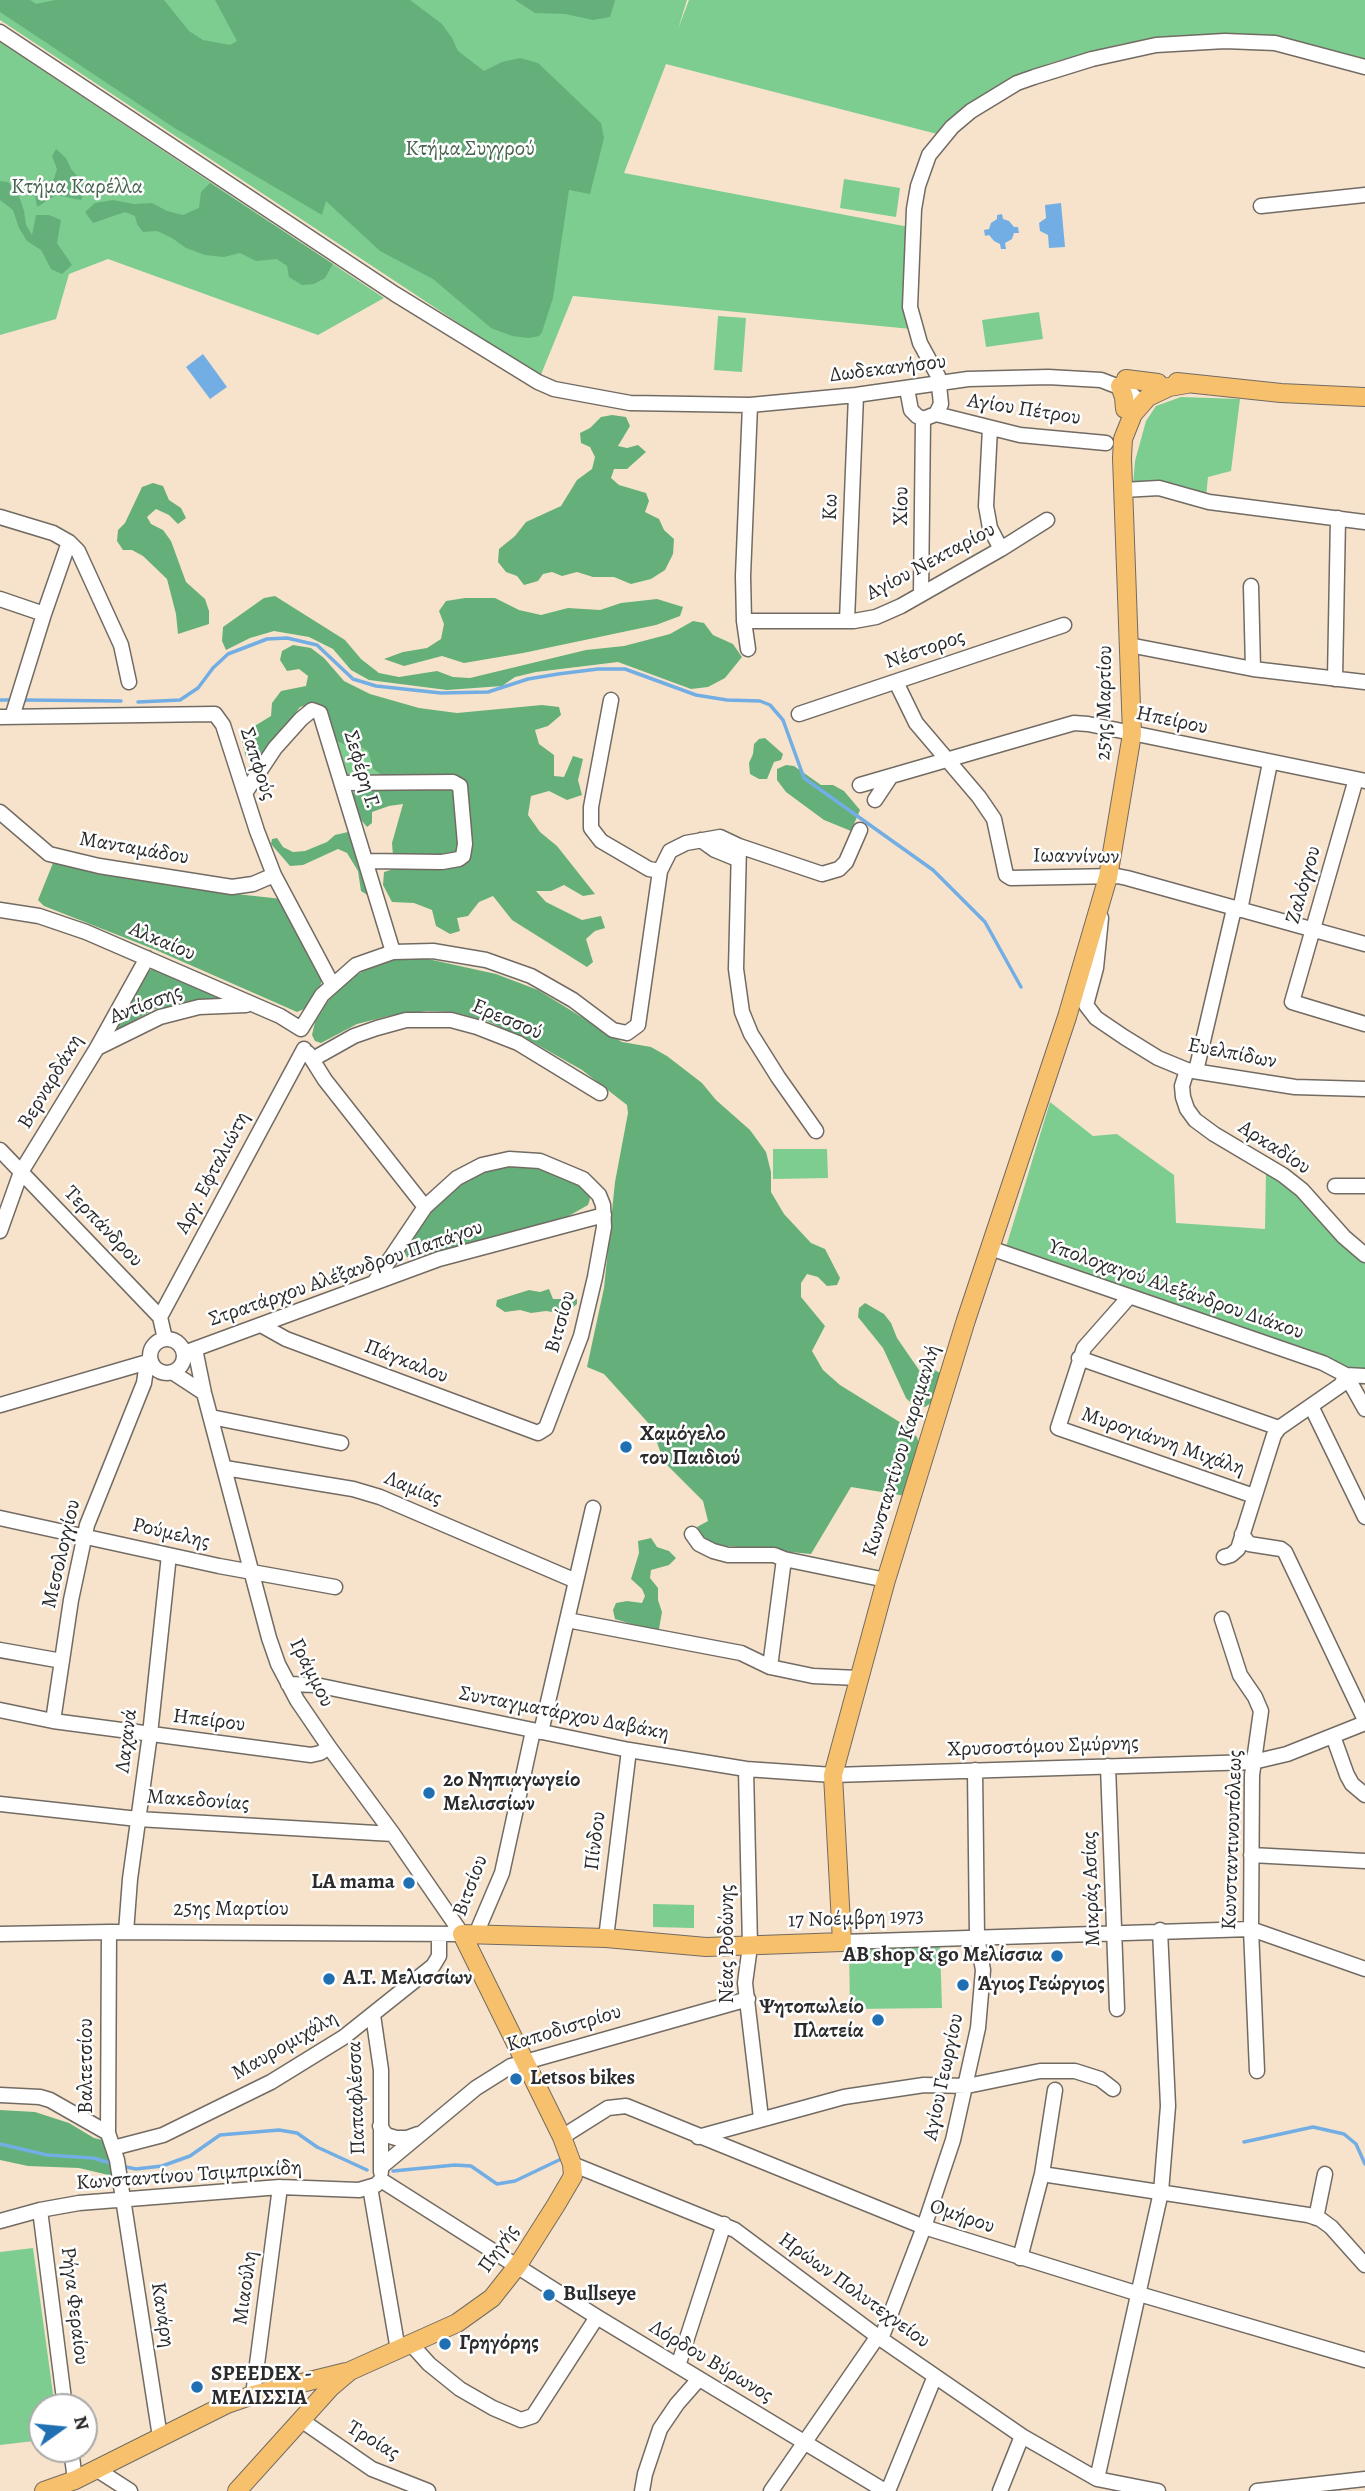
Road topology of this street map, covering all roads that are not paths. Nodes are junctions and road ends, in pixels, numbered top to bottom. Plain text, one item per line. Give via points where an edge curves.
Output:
1 (0, 32) edge
2 (1365, 66) edge
3 (1365, 195) edge
4 (1261, 206) dead end
5 (940, 384) junction
6 (907, 388) junction
7 (1137, 393) junction
8 (856, 395) junction
9 (1365, 397) edge
10 (750, 405) junction
11 (930, 416) junction
12 (990, 428) junction
13 (1106, 443) dead end
14 (1123, 491) junction
15 (0, 517) edge
16 (1338, 518) junction
17 (1047, 520) dead end
18 (1365, 522) edge
19 (69, 541) junction
20 (1001, 549) junction
21 (1251, 586) dead end
22 (921, 594) junction
23 (0, 599) edge
24 (44, 614) junction
25 (744, 621) junction
26 (847, 621) junction
27 (1064, 625) dead end
28 (1129, 645) junction
29 (748, 649) dead end
30 (1253, 669) junction
31 (1335, 679) junction
32 (896, 681) junction
33 (129, 682) dead end
34 (1365, 682) edge
35 (611, 700) dead end
36 (799, 714) dead end
37 (6, 717) edge
38 (1132, 734) junction
39 (949, 761) junction
40 (1270, 763) junction
41 (891, 776) junction
42 (1361, 780) edge
43 (342, 783) junction
44 (860, 785) dead end
45 (244, 793) junction
46 (875, 800) dead end
47 (0, 812) edge
48 (860, 830) dead end
49 (738, 853) junction
50 (367, 861) junction
51 (660, 871) junction
52 (274, 875) junction
53 (1108, 877) junction
54 (1101, 906) junction
55 (1237, 909) junction
56 (0, 910) edge
57 (1312, 930) junction
58 (1365, 944) edge
59 (393, 952) junction
60 (147, 958) junction
61 (332, 984) junction
62 (1077, 985) joint
63 (255, 1005) junction
64 (1365, 1024) edge
65 (301, 1029) junction
66 (97, 1048) junction
67 (308, 1054) junction
68 (1191, 1071) junction
69 (1365, 1090) edge
70 (600, 1093) dead end
71 (816, 1132) dead end
72 (0, 1150) edge
73 (21, 1172) junction
74 (1335, 1186) dead end
75 (1365, 1186) edge
76 (425, 1207) junction
77 (604, 1215) junction
78 (0, 1231) edge
79 (990, 1248) junction
80 (1365, 1255) edge
81 (374, 1283) junction
82 (1129, 1297) junction
83 (160, 1317) junction
84 (261, 1325) junction
85 (165, 1339) junction
86 (190, 1351) junction
87 (1079, 1358) junction
88 (149, 1362) junction
89 (172, 1372) junction
90 (1346, 1375) junction
91 (1365, 1376) edge
92 (204, 1393) junction
93 (0, 1405) edge
94 (1311, 1406) junction
95 (1365, 1409) edge
96 (211, 1417) junction
97 (1279, 1428) junction
98 (538, 1433) joint
99 (341, 1443) dead end
100 (225, 1468) junction
101 (1254, 1496) junction
102 (593, 1507) dead end
103 (1365, 1517) edge
104 (0, 1518) edge
105 (692, 1534) dead end
106 (1242, 1534) junction
107 (85, 1536) junction
108 (169, 1555) junction
109 (1224, 1557) dead end
110 (784, 1559) junction
111 (252, 1573) junction
112 (886, 1580) junction
113 (576, 1581) junction
114 (335, 1587) dead end
115 (1222, 1619) dead end
116 (566, 1620) junction
117 (0, 1650) edge
118 (61, 1661) junction
119 (770, 1667) junction
120 (858, 1678) junction
121 (288, 1685) junction
122 (0, 1710) edge
123 (53, 1721) junction
124 (1365, 1722) edge
125 (537, 1732) junction
126 (150, 1734) junction
127 (1333, 1736) junction
128 (329, 1747) junction
129 (629, 1750) junction
130 (1253, 1762) junction
131 (1108, 1766) junction
132 (746, 1769) junction
133 (975, 1770) junction
134 (833, 1775) junction
135 (1365, 1795) edge
136 (0, 1804) edge
137 (138, 1819) junction
138 (393, 1834) junction
139 (1251, 1855) junction
140 (1365, 1861) edge
141 (1251, 1929) junction
142 (1160, 1930) junction
143 (109, 1932) junction
144 (126, 1932) junction
145 (1115, 1932) junction
146 (0, 1934) edge
147 (439, 1934) junction
148 (476, 1934) junction
149 (977, 1937) junction
150 (606, 1938) junction
151 (842, 1941) junction
152 (751, 1946) junction
153 (477, 1964) junction
154 (1365, 1969) edge
155 (748, 1999) junction
156 (1117, 2009) dead end
157 (373, 2015) junction
158 (525, 2060) junction
159 (1257, 2071) dead end
160 (967, 2086) junction
161 (1113, 2089) dead end
162 (1055, 2090) dead end
163 (0, 2095) edge
164 (761, 2118) junction
165 (744, 2124) junction
166 (380, 2126) junction
167 (424, 2131) junction
168 (108, 2133) junction
169 (562, 2137) junction
170 (698, 2137) junction
171 (740, 2151) junction
172 (115, 2154) junction
173 (572, 2164) junction
174 (1042, 2174) junction
175 (1325, 2174) dead end
176 (377, 2178) junction
177 (280, 2187) junction
178 (1161, 2192) junction
179 (123, 2199) junction
180 (40, 2210) junction
181 (1316, 2218) junction
182 (0, 2221) edge
183 (724, 2224) junction
184 (924, 2227) junction
185 (1020, 2258) junction
186 (518, 2265) junction
187 (1365, 2265) edge
188 (1139, 2294) junction
189 (597, 2317) junction
190 (879, 2337) junction
191 (405, 2347) junction
192 (1365, 2360) edge
193 (678, 2366) junction
194 (350, 2371) junction
195 (935, 2376) junction
196 (699, 2379) junction
197 (283, 2387) junction
198 (63, 2393) edge
199 (253, 2395) junction
200 (301, 2420) junction
201 (1022, 2436) junction
202 (160, 2437) junction
203 (805, 2444) junction
204 (73, 2463) edge
205 (96, 2469) junction
206 (1097, 2479) junction
207 (1365, 2479) edge
208 (75, 2480) junction
209 (1117, 2488) edge
210 (44, 2491) edge
211 (130, 2491) edge
212 (237, 2491) edge
213 (428, 2491) edge
214 (642, 2491) edge
215 (771, 2491) edge
216 (887, 2491) edge
217 (1000, 2491) edge
218 (1158, 2491) edge
219 (1257, 2491) edge

1 - 10 street, Δωδεκανήσου via 395,294 542,384 630,403
2 - 5 street via 1275,43 1156,45 1034,76 971,111 929,156 914,209 911,307 919,342
3 - 4 street
5 - 6 street, Δωδεκανήσου
5 - 7 street, Δωδεκανήσου via 1032,377 1101,380
5 - 11 street, Χίου via 941,404
6 - 8 street, Δωδεκανήσου
6 - 11 street, Χίου via 911,410
7 - 9 main road via 1168,381
7 - 14 main road, 25ης Μαρτίου via 1122,458
8 - 10 street, Δωδεκανήσου
8 - 26 street, Κω
10 - 25 street
11 - 12 street, Αγίου Πέτρου
11 - 22 street, Χίου via 925,440
12 - 13 street, Αγίου Πέτρου
12 - 20 street via 986,506
14 - 16 street via 1159,488 1209,502
14 - 28 main road, 25ης Μαρτίου
15 - 19 street
16 - 18 street
16 - 31 street
17 - 20 street, Αγίου Νεκταρίου
19 - 24 street
19 - 33 street via 84,561 121,645
20 - 22 street, Αγίου Νεκταρίου
21 - 30 street
22 - 26 street, Αγίου Νεκταρίου via 876,617
23 - 24 street
24 - 37 street
25 - 26 street, Αγίου Νεκταρίου
25 - 29 street
27 - 32 street, Νέστορος
28 - 30 street
28 - 38 main road, 25ης Μαρτίου
30 - 31 street
31 - 34 street
32 - 36 street, Νέστορος
32 - 39 street, Ιωαννίνων via 912,718
35 - 51 street via 591,828 601,841
37 - 45 street, Σαπφούς via 215,714 223,725
38 - 39 street, Ηπείρου via 1074,723
38 - 40 street, Ηπείρου
38 - 53 main road, 25ης Μαρτίου
39 - 41 street, Ηπείρου
39 - 53 street, Ιωαννίνων via 993,819 1006,875
40 - 42 street, Ηπείρου
40 - 55 street, Αρκαδίου
41 - 44 street, Ηπείρου
41 - 46 street
42 - 57 street, Ζαλόγγου
43 - 45 street, Σεφέρη Γ. via 322,717 312,710 275,748
43 - 50 street, Σεφέρη Γ.
43 - 50 street via 453,782 460,786 463,856 442,862
45 - 52 street, Σαπφούς
47 - 52 street, Μανταμάδου via 45,853 61,857 232,887
48 - 49 street via 846,862 822,874
49 - 51 street via 720,837 686,843 670,851
49 - 71 street via 736,969 742,1012 751,1034
50 - 59 street, Σεφέρη Γ.
51 - 59 street via 638,1025 626,1034 612,1030 553,987 514,970 463,955
52 - 61 street, Σαπφούς
53 - 54 main road, 25ης Μαρτίου
53 - 55 street, Ιωαννίνων via 1127,878
54 - 62 main road, 25ης Μαρτίου
54 - 68 street, Ευελπίδων via 1098,957 1086,1005 1096,1018 1124,1037
55 - 57 street, Ιωαννίνων
55 - 68 street, Αρκαδίου
56 - 60 street, Αλκαίου via 64,923
57 - 58 street, Ιωαννίνων
57 - 64 street, Ζαλόγγου via 1292,1002
59 - 61 street via 356,964
60 - 63 street, Αλκαίου
60 - 66 street, Βερναρδάκη
61 - 65 street
62 - 79 main road, Κωνσταντίνου Καραμανλή
63 - 65 street, Αλκαίου
63 - 66 street, Αντίσσης via 182,1011 143,1024
65 - 67 street
66 - 73 street, Βερναρδάκη
67 - 70 street, Ερεσσού via 406,1020 451,1020 518,1044
67 - 76 street
67 - 83 street, Αργ. Εφταλιώτη
68 - 69 street, Ευελπίδων via 1295,1087
68 - 80 street, Αρκαδίου via 1182,1086 1187,1109 1195,1120 1302,1190
72 - 73 street, Τερπάνδρου
73 - 78 street, Βερναρδάκη
73 - 83 street, Τερπάνδρου
74 - 75 street
76 - 77 street via 457,1178 482,1165 509,1159 540,1161 583,1179 599,1195
76 - 81 street
77 - 81 street, Στρατάρχου Αλέξανδρου Παπάγου via 468,1250
77 - 98 street, Βιτσίου via 581,1335 546,1428
79 - 82 street, Υπολοχαγού Αλεξάνδρου Διάκου
79 - 112 main road, Κωνσταντίνου Καραμανλή
81 - 84 street, Στρατάρχου Αλέξανδρου Παπάγου
82 - 87 street
82 - 90 street, Υπολοχαγού Αλεξάνδρου Διάκου via 1323,1363
83 - 85 street
84 - 86 street, Στρατάρχου Αλέξανδρου Παπάγου
84 - 98 street, Πάγκαλου via 286,1339
85 - 86 street
85 - 88 street via 153,1347
86 - 89 street
86 - 92 street, Γράμμου
87 - 97 street
87 - 101 street, Μυρογιάννη Μιχάλη via 1058,1428
88 - 89 street via 160,1371
88 - 93 street
88 - 107 street, Μεσολογγίου via 90,1511
89 - 92 street
90 - 91 street
90 - 94 street via 1340,1385
90 - 95 street
92 - 96 street, Γράμμου
94 - 97 street
94 - 103 street
96 - 99 street
96 - 100 street, Γράμμου
97 - 101 street
100 - 111 street, Γράμμου
100 - 113 street, Λαμίας via 380,1497
101 - 106 street
102 - 113 street, Βιτσίου
104 - 107 street, Ρούμελης
105 - 110 street via 713,1551
106 - 109 street via 1238,1549
106 - 124 street via 1249,1544 1285,1552
107 - 108 street, Ρούμελης
107 - 118 street, Μεσολογγίου
108 - 111 street, Ρούμελης
108 - 126 street, Λαχανά
110 - 112 street
110 - 119 street
111 - 114 street, Ρούμελης
111 - 121 street, Γράμμου via 269,1638
112 - 120 main road, Κωνσταντίνου Καραμανλή
113 - 116 street, Βιτσίου
115 - 130 street, Κωνσταντινουπόλεως via 1240,1675 1261,1711
116 - 119 street via 731,1651
116 - 125 street, Βιτσίου
117 - 118 street
118 - 123 street, Μεσολογγίου
119 - 120 street via 813,1676
120 - 134 main road, Κωνσταντίνου Καραμανλή
121 - 125 street, Συνταγματάρχου Δαβάκη via 316,1685
121 - 128 street, Γράμμου
122 - 123 street, Ηπείρου
123 - 126 street, Ηπείρου
124 - 127 street, Χρυσοστόμου Σμύρνης
125 - 129 street, Συνταγματάρχου Δαβάκη
125 - 148 street, Βιτσίου via 502,1873
126 - 128 street, Ηπείρου via 311,1755
126 - 137 street, Λαχανά
127 - 130 street, Χρυσοστόμου Σμύρνης
127 - 135 street via 1347,1775
128 - 138 street, Γράμμου
129 - 132 street, Συνταγματάρχου Δαβάκη
129 - 150 street, Πίνδου
130 - 131 street, Χρυσοστόμου Σμύρνης
130 - 139 street, Κωνσταντινουπόλεως
131 - 133 street, Χρυσοστόμου Σμύρνης
131 - 145 street, Μικράς Ασίας
132 - 134 street, Συνταγματάρχου Δαβάκη
132 - 152 street, Νέας Ροδώνης
133 - 134 street, Χρυσοστόμου Σμύρνης
133 - 149 street, Αγίου Γεωργίου
134 - 151 main road, Κωνσταντίνου Καραμανλή
136 - 137 street, Μακεδονίας
137 - 138 street, Μακεδονίας
137 - 144 street, Λαχανά
138 - 148 street, Γράμμου
139 - 140 street
139 - 141 street, Κωνσταντινουπόλεως
141 - 142 street, 17 Νοέμβρη 1973
141 - 154 street, 17 Νοέμβρη 1973
141 - 159 street, Κωνσταντινουπόλεως
142 - 145 street, 17 Νοέμβρη 1973
142 - 178 street via 1168,2106
143 - 144 street, 25ης Μαρτίου
143 - 146 street, 25ης Μαρτίου
143 - 168 street, Βαλτετσίου
144 - 147 street, 25ης Μαρτίου
145 - 149 street, 17 Νοέμβρη 1973
145 - 156 street, Μικράς Ασίας
147 - 148 street, 25ης Μαρτίου
147 - 157 street, Μαυρομιχάλη via 437,1961
148 - 150 main road, 17 Νοέμβρη 1973
148 - 153 main road
148 - 153 main road via 480,1946
149 - 151 street, 17 Νοέμβρη 1973
149 - 160 street, Αγίου Γεωργίου via 983,1970
150 - 152 main road, 17 Νοέμβρη 1973
151 - 152 main road, 17 Νοέμβρη 1973
152 - 155 street, Νέας Ροδώνης via 745,1974
153 - 158 main road
155 - 158 street, Καποδιστρίου
155 - 164 street, Νέας Ροδώνης
157 - 166 street, Παπαφλέσσα via 381,2070
157 - 172 street, Μαυρομιχάλη via 271,2082
158 - 167 street, Καποδιστρίου via 491,2077
158 - 169 main road
160 - 161 street via 1061,2070 1089,2074
160 - 164 street via 924,2085 844,2097
160 - 184 street, Αγίου Γεωργίου
162 - 174 street
163 - 168 street via 50,2100
164 - 165 street
165 - 170 street
165 - 171 street via 738,2134
166 - 167 street via 386,2135 396,2138
166 - 176 street, Παπαφλέσσα
167 - 176 street, Καποδιστρίου
168 - 172 street, Βαλτετσίου
169 - 170 street, Ομήρου via 617,2105
169 - 173 main road
170 - 171 street, Ομήρου
171 - 184 street, Ομήρου
172 - 179 street, Βαλτετσίου
173 - 183 street, Ηρώων Πολυτεχνείου
173 - 186 main road, Πηγής via 570,2182
174 - 178 street
174 - 185 street
175 - 181 street
176 - 177 street, Κωνσταντίνου Τσιμπρικίδη via 359,2190
176 - 186 street, Λόρδου Βύρωνος
176 - 191 street, Παπαφλέσσα
177 - 179 street, Κωνσταντίνου Τσιμπρικίδη
177 - 199 street, Μιαούλη
178 - 181 street
178 - 188 street
179 - 180 street, Κωνσταντίνου Τσιμπρικίδη
179 - 202 street, Κανάρη
180 - 182 street, Κωνσταντίνου Τσιμπρικίδη
180 - 198 street, Ρήγα Φεραίου
181 - 187 street via 1331,2227
183 - 190 street, Ηρώων Πολυτεχνείου
183 - 193 street
184 - 185 street, Ομήρου
184 - 190 street, Αγίου Γεωργίου
185 - 188 street, Ομήρου
186 - 189 street, Λόρδου Βύρωνος
186 - 191 main road, Πηγής via 481,2307
188 - 192 street, Ομήρου
188 - 206 street
189 - 191 street via 533,2416 521,2420 453,2384
189 - 193 street, Λόρδου Βύρωνος
190 - 195 street, Ηρώων Πολυτεχνείου
190 - 203 street, Αγίου Γεωργίου
191 - 194 main road, Πηγής
193 - 196 street, Λόρδου Βύρωνος
194 - 197 main road
194 - 200 main road, Πηγής
195 - 201 street, Ηρώων Πολυτεχνείου
195 - 216 street
196 - 203 street, Λόρδου Βύρωνος
196 - 214 street via 660,2429
197 - 199 main road
197 - 200 main road via 301,2393 305,2400
199 - 202 main road
200 - 212 main road, Πηγής
200 - 213 street, Τροίας via 372,2469
201 - 206 street, Ηρώων Πολυτεχνείου
201 - 217 street
202 - 205 main road
203 - 215 street, Αγίου Γεωργίου
203 - 216 street, Λόρδου Βύρωνος
204 - 208 street
205 - 208 main road
205 - 211 street
206 - 209 street, Ηρώων Πολυτεχνείου
207 - 219 street
208 - 210 main road
209 - 218 street, Ηρώων Πολυτεχνείου

